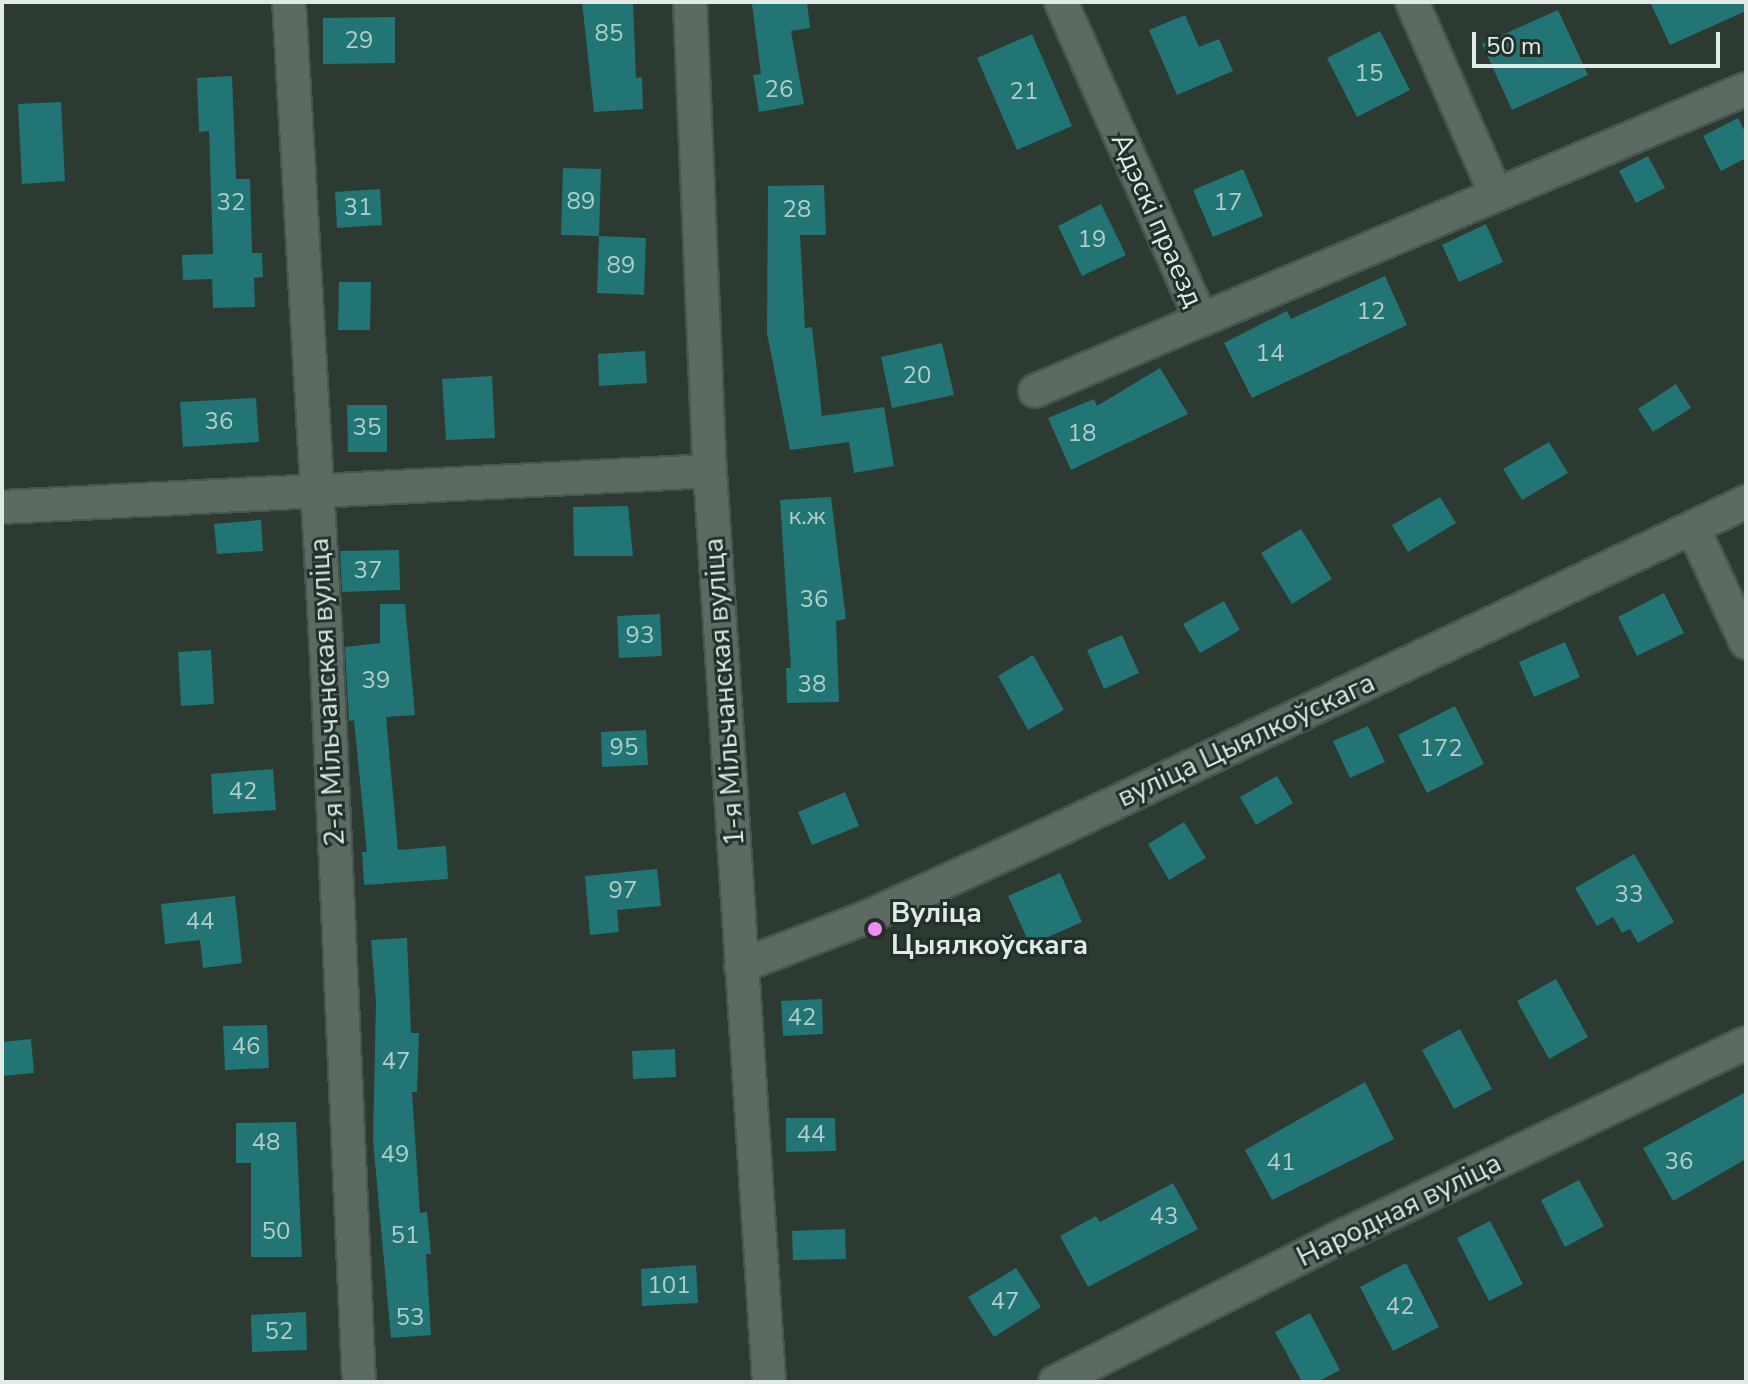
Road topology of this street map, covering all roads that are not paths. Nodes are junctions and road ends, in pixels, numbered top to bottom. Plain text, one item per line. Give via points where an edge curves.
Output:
1 (289, 2) edge
2 (690, 2) edge
3 (1061, 2) edge
4 (1412, 2) edge
5 (1746, 89) edge
6 (1496, 194) junction
7 (1201, 320) junction
8 (1035, 391) dead end
9 (710, 471) junction
10 (315, 491) junction
11 (1746, 502) edge
12 (2, 507) edge
13 (1693, 528) junction
14 (1746, 642) edge
15 (741, 966) junction
16 (1746, 1043) edge
17 (359, 1382) edge
18 (769, 1382) edge
19 (1055, 1382) edge

1 - 10 street, 2-я Мільчанская вуліца
2 - 9 street, 1-я Мільчанская вуліца
3 - 7 street, Адэскі праезд
4 - 6 street
5 - 6 street, Адэскі праезд
6 - 7 street, Адэскі праезд
7 - 8 street
9 - 10 street
9 - 15 street, 1-я Мільчанская вуліца
10 - 12 street
10 - 17 street, 2-я Мільчанская вуліца
11 - 13 street, вуліца Цыялкоўскага
13 - 14 street
13 - 15 street, вуліца Цыялкоўскага via 1062,828 870,916
15 - 18 street, 1-я Мільчанская вуліца
16 - 19 street, Народная вуліца via 1347,1234

